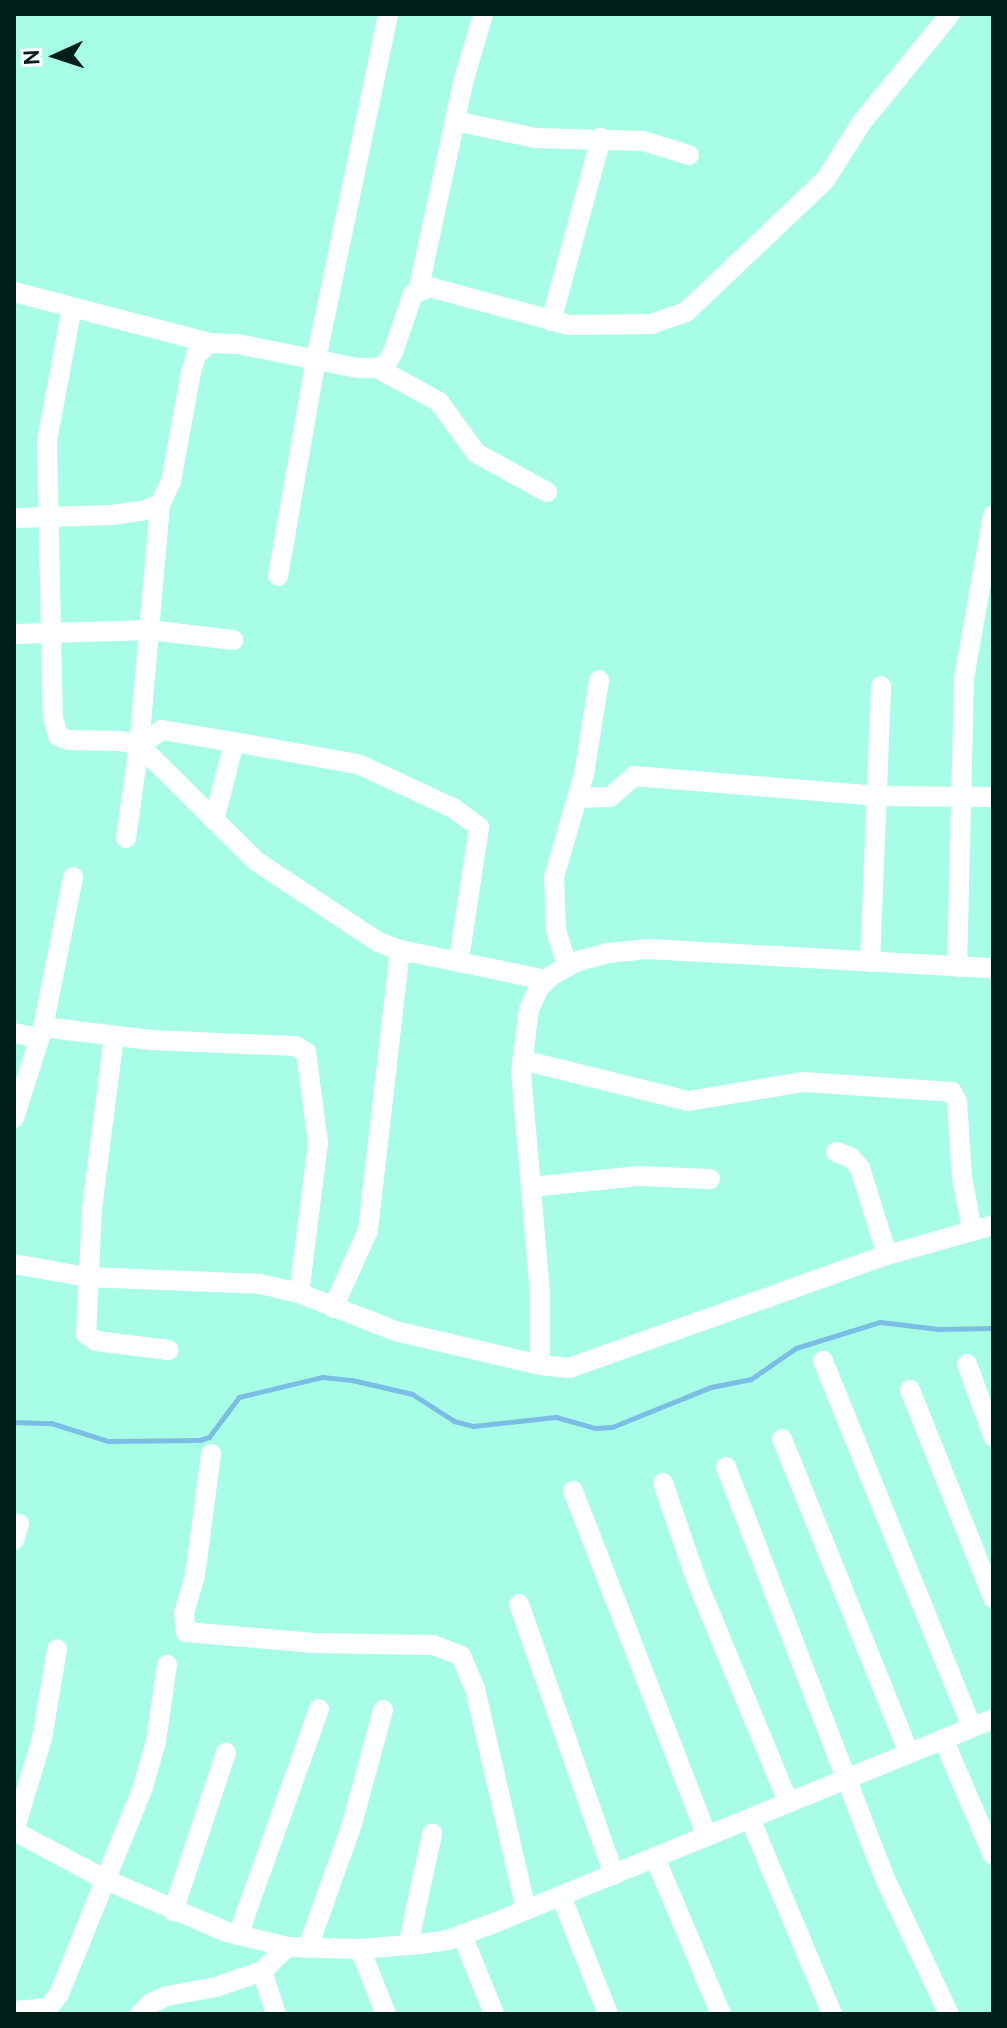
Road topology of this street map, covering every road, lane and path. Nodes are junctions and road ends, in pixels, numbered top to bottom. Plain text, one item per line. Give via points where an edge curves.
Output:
1 (388, 14) edge
2 (483, 14) edge
3 (949, 15) edge
4 (455, 121) junction
5 (601, 138) junction
6 (689, 155) dead end
7 (418, 291) junction
8 (14, 292) edge
9 (72, 307) junction
10 (551, 321) junction
11 (210, 343) junction
12 (316, 359) junction
13 (377, 368) junction
14 (547, 492) dead end
15 (160, 504) junction
16 (993, 516) edge
17 (14, 518) edge
18 (49, 518) junction
19 (278, 576) dead end
20 (150, 630) junction
21 (54, 632) junction
22 (14, 634) edge
23 (233, 640) dead end
24 (599, 680) dead end
25 (881, 686) dead end
26 (234, 742) junction
27 (139, 745) junction
28 (878, 796) junction
29 (961, 797) junction
30 (993, 797) edge
31 (579, 798) junction
32 (214, 820) junction
33 (126, 838) dead end
34 (73, 877) dead end
35 (400, 950) junction
36 (459, 960) junction
37 (870, 962) junction
38 (567, 966) junction
39 (957, 967) junction
40 (993, 968) edge
41 (546, 980) junction
42 (42, 1032) junction
43 (14, 1033) edge
44 (114, 1036) junction
45 (522, 1060) junction
46 (14, 1118) edge
47 (836, 1152) dead end
48 (710, 1179) dead end
49 (531, 1187) junction
50 (993, 1225) edge
51 (972, 1231) junction
52 (887, 1255) junction
53 (14, 1264) edge
54 (87, 1277) junction
55 (299, 1293) junction
56 (333, 1308) junction
57 (168, 1350) dead end
58 (823, 1361) dead end
59 (967, 1364) dead end
60 (540, 1365) junction
61 (910, 1390) dead end
62 (993, 1436) edge
63 (782, 1439) dead end
64 (211, 1454) dead end
65 (726, 1467) dead end
66 (663, 1483) dead end
67 (573, 1491) dead end
68 (993, 1598) edge
69 (519, 1604) dead end
70 (57, 1649) dead end
71 (167, 1665) dead end
72 (319, 1709) dead end
73 (383, 1710) dead end
74 (993, 1719) edge
75 (971, 1726) junction
76 (943, 1739) junction
77 (226, 1753) dead end
78 (909, 1753) junction
79 (847, 1780) junction
80 (788, 1802) junction
81 (750, 1819) junction
82 (14, 1831) edge
83 (432, 1834) dead end
84 (707, 1836) junction
85 (993, 1855) edge
86 (655, 1858) junction
87 (614, 1875) junction
88 (106, 1880) junction
89 (561, 1896) junction
90 (526, 1910) junction
91 (173, 1911) junction
92 (238, 1935) junction
93 (462, 1935) junction
94 (408, 1945) junction
95 (287, 1947) junction
96 (308, 1947) junction
97 (360, 1949) junction
98 (262, 1971) junction
99 (14, 2011) edge
100 (140, 2014) edge
101 (276, 2014) edge
102 (386, 2014) edge
103 (494, 2014) edge
104 (608, 2014) edge
105 (721, 2014) edge
106 (832, 2014) edge
107 (949, 2014) edge

1 - 12 street
2 - 4 street
3 - 10 street via 862,122 825,180 700,303 673,319 651,324
4 - 5 street via 535,138
4 - 7 street
5 - 6 street via 643,141
5 - 10 street
7 - 10 street via 436,288
7 - 13 street via 407,306 393,352
8 - 9 street
9 - 11 street
9 - 18 street via 47,440
11 - 12 street
11 - 15 street via 196,355 171,481
12 - 13 street
12 - 19 street
13 - 14 street via 439,402 476,453
15 - 18 street via 127,513
15 - 20 street
16 - 29 street via 964,678
17 - 18 street
18 - 21 street
20 - 21 street
20 - 23 street
20 - 27 street
21 - 22 street
21 - 27 street via 53,718 58,736
24 - 31 street
25 - 28 street
26 - 27 street via 162,730
26 - 32 street
26 - 36 street via 358,764 453,808 479,827
27 - 32 street
27 - 33 street
28 - 29 street
28 - 31 street via 634,776 610,797
28 - 37 street
29 - 30 street
29 - 39 street
31 - 38 street via 554,877 556,931
32 - 35 street via 256,861 368,936
34 - 42 street
35 - 36 street
35 - 56 street via 368,1230
36 - 41 street
37 - 38 street via 648,949 607,953
37 - 39 street
38 - 41 street
39 - 40 street
41 - 45 street via 529,1009
42 - 43 street
42 - 44 street
42 - 46 street
44 - 54 street
44 - 55 street via 295,1046 306,1052 318,1143
45 - 49 street
45 - 51 street via 695,1102 803,1082 952,1092
47 - 52 street via 860,1168
48 - 49 street via 637,1176
49 - 60 street
50 - 51 street
51 - 52 street
52 - 60 street via 586,1363 569,1368
53 - 54 street
54 - 55 street via 233,1281
54 - 57 street via 89,1339
55 - 56 street
56 - 60 street via 395,1331
58 - 75 street
59 - 62 street
61 - 68 street
63 - 78 street
64 - 90 street via 195,1575 184,1613 186,1632 314,1643 433,1645 461,1656 475,1689
65 - 79 street
66 - 80 street via 697,1582
67 - 84 street
69 - 87 street
70 - 82 street via 42,1738
71 - 88 street via 151,1762
72 - 92 street
73 - 96 street via 352,1824
74 - 75 street
75 - 76 street
76 - 78 street
76 - 85 street
77 - 91 street
78 - 79 street
79 - 80 street
79 - 107 street via 886,1881
80 - 81 street
81 - 84 street
81 - 106 street
82 - 88 street
83 - 94 street
84 - 86 street
86 - 87 street
86 - 105 street
87 - 89 street
88 - 91 street
88 - 99 street via 54,2004 43,2010
89 - 90 street
89 - 104 street
90 - 93 street
91 - 92 street
92 - 95 street
93 - 94 street
93 - 103 street
94 - 97 street
95 - 96 street
95 - 98 street
96 - 97 street
97 - 102 street
98 - 100 street via 167,1996
98 - 101 street

